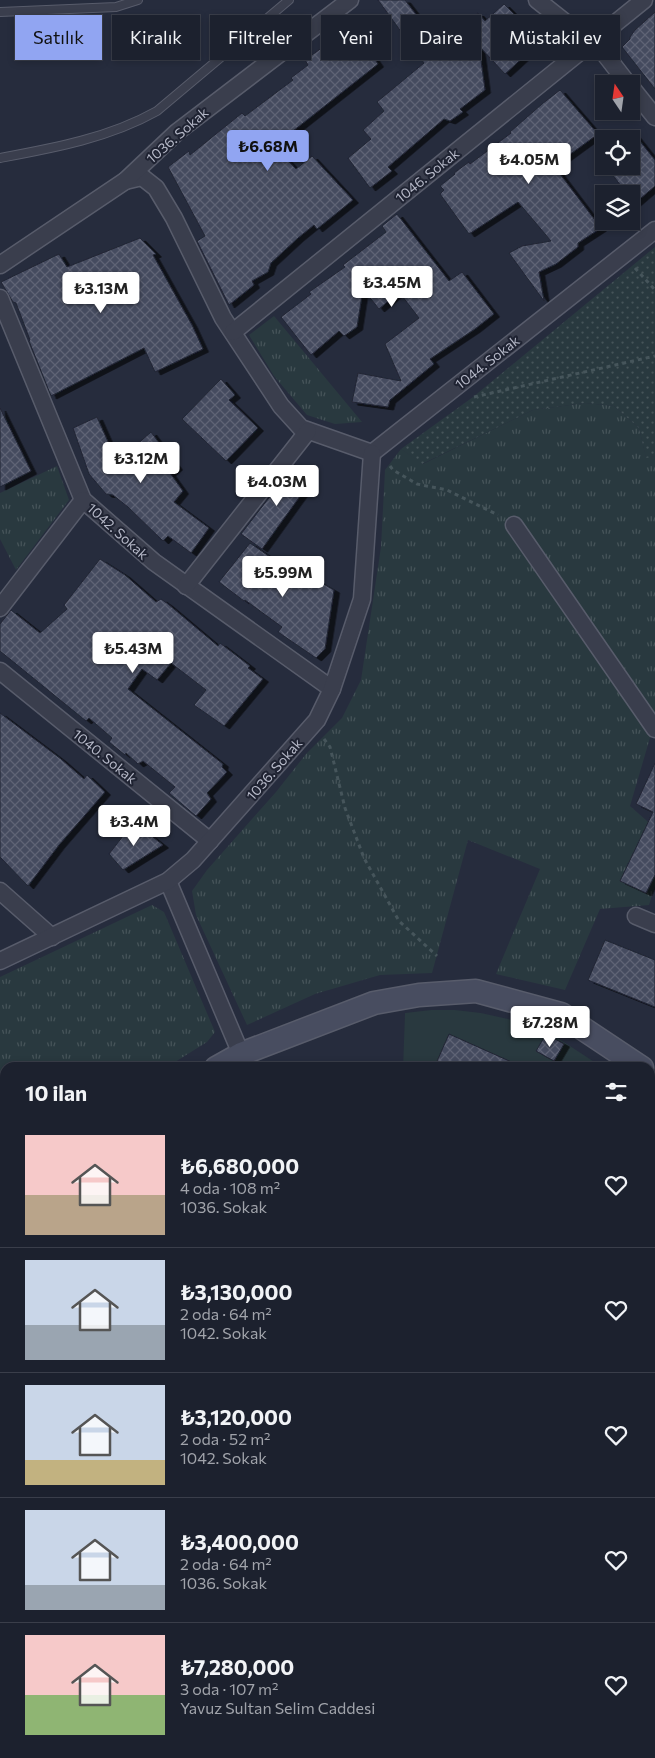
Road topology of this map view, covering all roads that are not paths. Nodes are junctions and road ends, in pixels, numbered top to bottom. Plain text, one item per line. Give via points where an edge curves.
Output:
1 (138, 0) edge
2 (289, 0) edge
3 (350, 0) edge
4 (537, 0) edge
5 (644, 0) edge
6 (0, 12) edge
7 (556, 15) edge
8 (620, 19) edge
9 (569, 60) edge
10 (609, 60) edge
11 (621, 75) edge
12 (640, 99) edge
13 (655, 117) edge
14 (0, 158) edge
15 (125, 181) junction
16 (655, 230) edge
17 (0, 265) edge
18 (0, 298) edge
19 (233, 332) junction
20 (308, 431) junction
21 (375, 450) junction
22 (83, 500) junction
23 (514, 524) road end
24 (186, 586) junction
25 (0, 608) edge
26 (0, 671) edge
27 (332, 689) junction
28 (655, 729) edge
29 (210, 841) junction
30 (168, 881) junction
31 (0, 891) edge
32 (636, 916) dead end
33 (655, 924) edge
34 (52, 936) junction
35 (0, 961) edge
36 (242, 1054) junction
37 (227, 1062) edge
38 (633, 1062) edge

1 - 6 lane via 116,7
2 - 14 lane via 157,112 73,144
3 - 15 street, 1036. Sokak via 177,132
4 - 7 street
5 - 8 street, 1046. Sokak
9 - 19 street, 1046. Sokak
10 - 11 street
12 - 13 street
15 - 17 street, 1036. Sokak
15 - 19 street via 142,177 156,188
16 - 21 street, 1044. Sokak
18 - 22 street, 1042. Sokak
19 - 20 street via 281,406 301,428
20 - 21 street
20 - 24 street
21 - 27 street, 1036. Sokak via 362,599
22 - 24 street, 1042. Sokak
22 - 25 street
23 - 28 street
24 - 27 street, 1042. Sokak
26 - 29 street, 1040. Sokak
27 - 29 street, 1036. Sokak via 313,725
29 - 30 street, 1036. Sokak
30 - 34 street, 1036. Sokak
30 - 36 street
31 - 34 street
32 - 33 street
34 - 35 street, 1036. Sokak
36 - 37 main road
36 - 38 main road via 374,1003 419,995 476,991 561,1014

